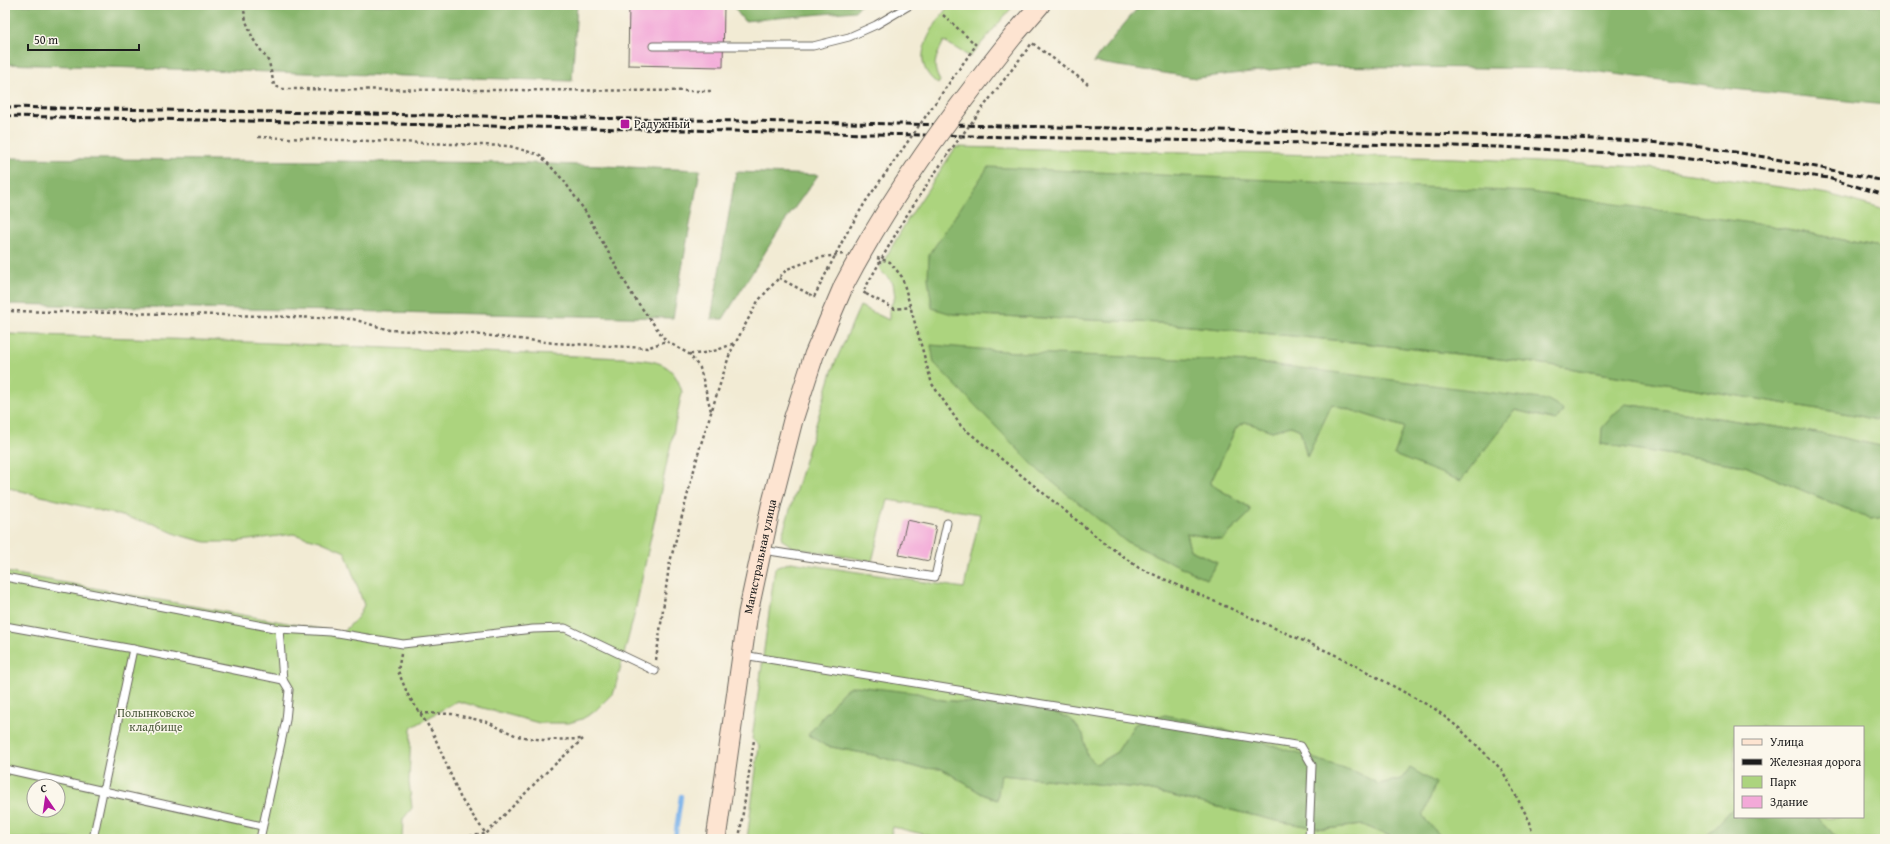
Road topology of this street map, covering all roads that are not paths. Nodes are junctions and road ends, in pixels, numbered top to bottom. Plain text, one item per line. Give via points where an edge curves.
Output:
1 (910, 5) edge
2 (1040, 5) edge
3 (653, 46) dead end
4 (947, 523) dead end
5 (761, 550) junction
6 (5, 577) edge
7 (5, 626) edge
8 (279, 629) junction
9 (133, 649) junction
10 (741, 655) junction
11 (655, 671) road end
12 (283, 680) junction
13 (5, 769) edge
14 (102, 791) junction
15 (262, 826) junction
16 (93, 839) edge
17 (260, 839) edge
18 (716, 839) edge
19 (1309, 839) edge

1 - 3 lane via 849,37 813,46
2 - 5 main road, Магистральная улица, bridge via 938,134 865,245 844,285 814,355 793,420
4 - 5 lane via 935,577
5 - 10 main road, Магистральная улица
6 - 8 lane
7 - 9 lane
8 - 11 lane via 331,632 403,644 533,629 565,628
8 - 12 lane
9 - 12 lane
9 - 14 lane
10 - 18 main road, Магистральная улица
10 - 19 lane via 1301,746 1312,765
12 - 15 lane via 288,690 286,720
13 - 14 lane
14 - 15 lane
14 - 16 lane
15 - 17 lane

